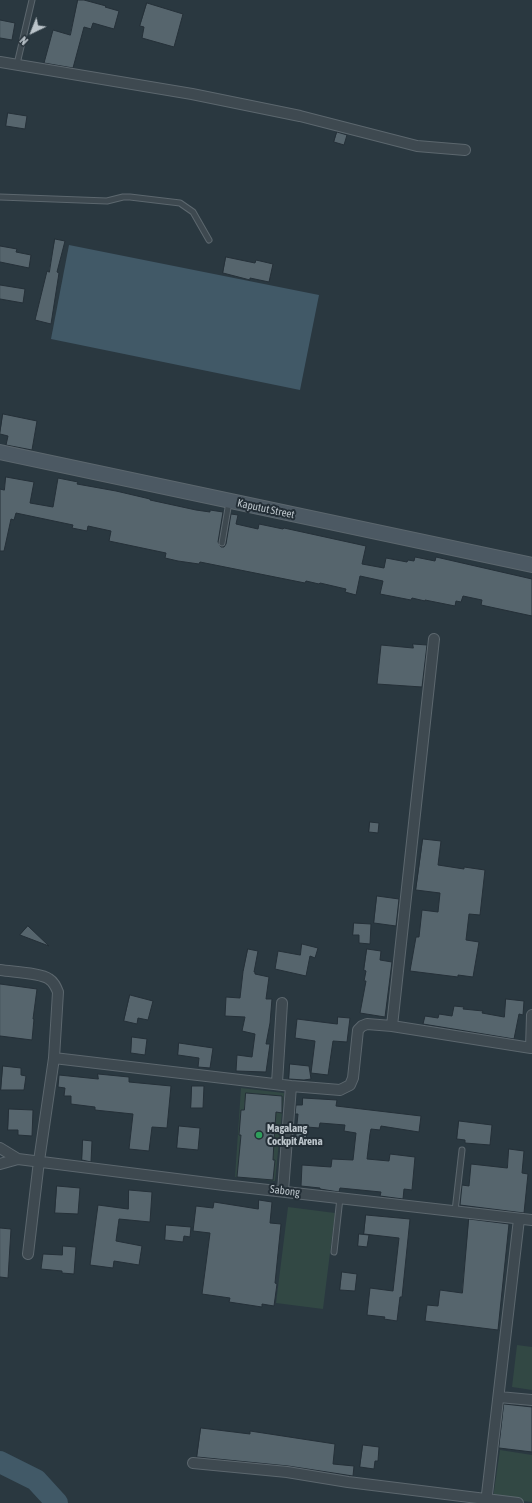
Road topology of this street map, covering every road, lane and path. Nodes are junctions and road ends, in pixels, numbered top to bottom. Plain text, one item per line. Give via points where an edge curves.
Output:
1 (32, 0) edge
2 (0, 62) edge
3 (17, 64) junction
4 (465, 150) dead end
5 (0, 197) edge
6 (208, 240) dead end
7 (0, 452) edge
8 (229, 501) junction
9 (222, 543) dead end
10 (532, 565) edge
11 (434, 639) dead end
12 (0, 970) edge
13 (282, 1003) dead end
14 (532, 1015) edge
15 (392, 1026) junction
16 (532, 1048) edge
17 (54, 1058) junction
18 (277, 1083) junction
19 (291, 1086) junction
20 (0, 1148) edge
21 (462, 1150) dead end
22 (18, 1159) junction
23 (39, 1161) junction
24 (0, 1164) edge
25 (283, 1191) junction
26 (340, 1198) junction
27 (455, 1211) junction
28 (519, 1219) junction
29 (532, 1220) edge
30 (334, 1252) dead end
31 (28, 1254) dead end
32 (499, 1397) junction
33 (532, 1400) edge
34 (193, 1463) dead end
35 (486, 1501) edge
36 (518, 1503) edge

1 - 3 lane
2 - 3 street
3 - 4 street via 192,94 300,116 417,146
5 - 6 lane via 107,201 130,197 180,203 193,212
7 - 8 street, Kaputut Street
8 - 9 lane
8 - 10 street, Kaputut Street
11 - 15 street
12 - 17 street via 42,976 50,979 56,986 58,992
13 - 18 street
14 - 16 street
15 - 16 street
15 - 19 street via 367,1024 358,1030 353,1078 346,1088 340,1090
17 - 18 street
17 - 23 street
18 - 19 street
19 - 25 street
20 - 22 street
21 - 27 lane
22 - 23 street, Sabong
22 - 24 street
23 - 25 street, Sabong
23 - 31 street
25 - 26 street, Sabong
26 - 27 street, Sabong
26 - 30 lane
27 - 28 street, Sabong
28 - 29 street, Sabong
28 - 32 street
32 - 33 street
32 - 35 street
34 - 35 street via 287,1472
35 - 36 street

